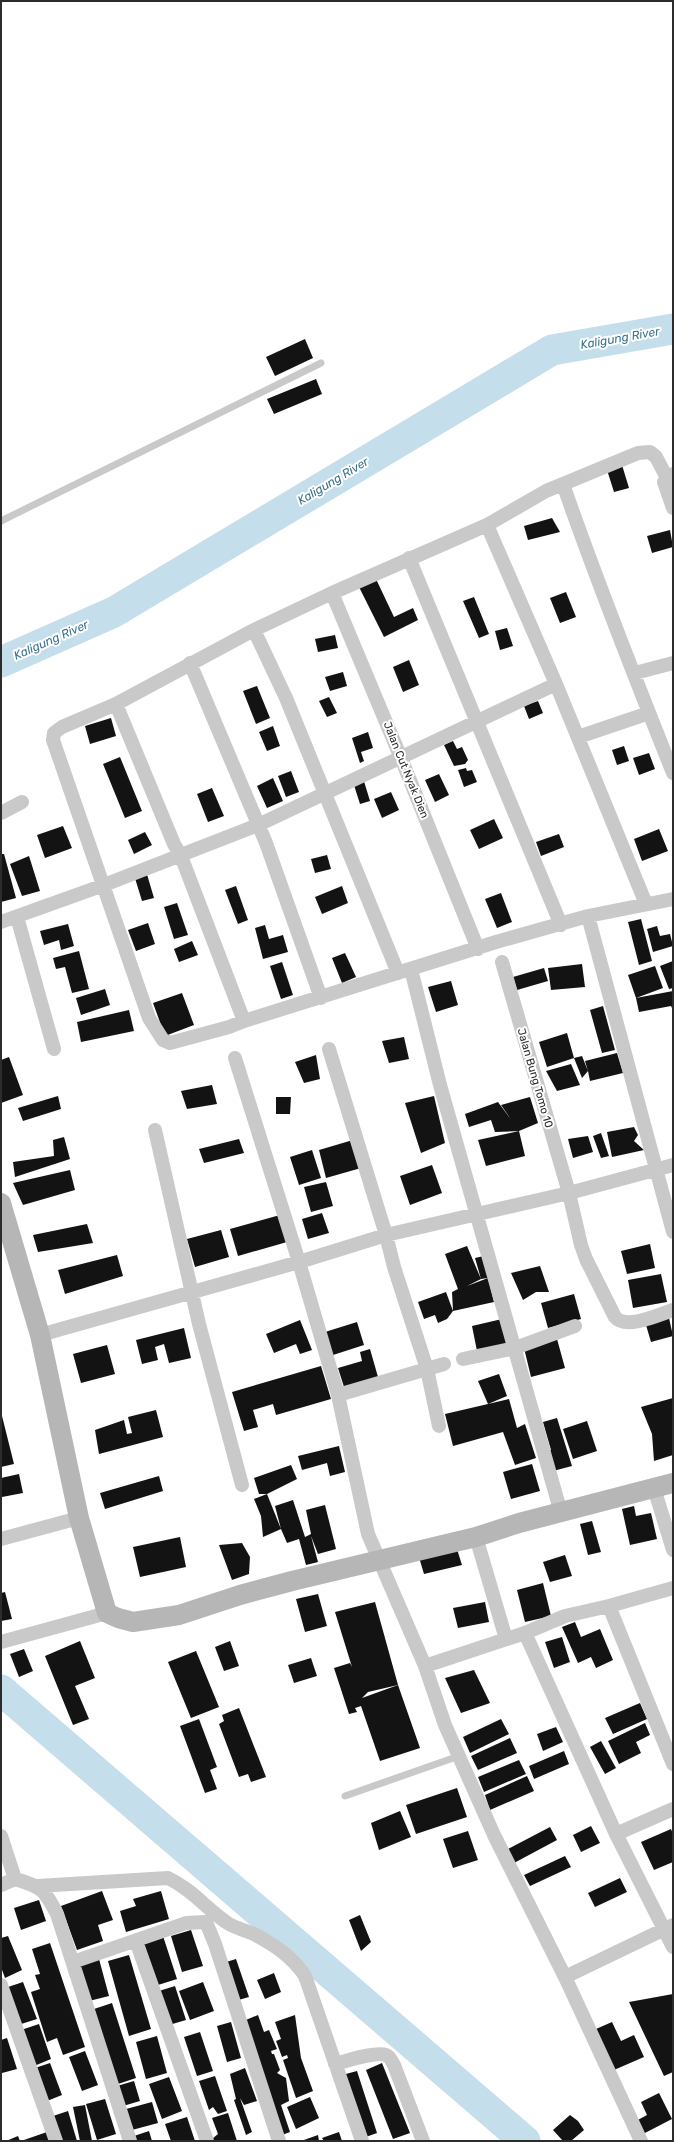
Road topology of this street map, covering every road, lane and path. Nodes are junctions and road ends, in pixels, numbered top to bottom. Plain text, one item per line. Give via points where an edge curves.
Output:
1 (321, 363) dead end
2 (670, 476) edge
3 (563, 484) junction
4 (673, 508) edge
5 (1, 521) edge
6 (487, 525) junction
7 (409, 558) junction
8 (332, 593) junction
9 (254, 630) junction
10 (673, 662) edge
11 (190, 663) junction
12 (635, 673) junction
13 (556, 684) junction
14 (116, 704) junction
15 (649, 713) junction
16 (476, 721) junction
17 (578, 737) junction
18 (401, 758) junction
19 (673, 774) edge
20 (325, 793) junction
21 (22, 802) dead end
22 (1, 813) edge
23 (258, 825) junction
24 (180, 856) junction
25 (104, 885) junction
26 (673, 899) edge
27 (646, 904) junction
28 (588, 916) junction
29 (17, 917) junction
30 (1, 922) edge
31 (561, 925) junction
32 (478, 949) junction
33 (502, 962) dead end
34 (404, 971) junction
35 (321, 998) junction
36 (244, 1021) junction
37 (54, 1049) dead end
38 (329, 1049) dead end
39 (235, 1058) dead end
40 (155, 1130) dead end
41 (673, 1165) edge
42 (657, 1170) junction
43 (569, 1193) junction
44 (1, 1203) edge
45 (478, 1215) junction
46 (673, 1232) edge
47 (386, 1235) junction
48 (299, 1262) junction
49 (192, 1292) junction
50 (673, 1310) edge
51 (575, 1326) dead end
52 (40, 1335) junction
53 (515, 1348) junction
54 (463, 1359) dead end
55 (444, 1364) dead end
56 (426, 1369) junction
57 (338, 1395) junction
58 (439, 1426) dead end
59 (242, 1485) dead end
60 (664, 1486) edge
61 (561, 1513) junction
62 (79, 1518) junction
63 (476, 1537) junction
64 (1, 1538) edge
65 (673, 1550) edge
66 (381, 1561) junction
67 (673, 1588) edge
68 (609, 1606) junction
69 (108, 1613) junction
70 (525, 1633) junction
71 (506, 1639) junction
72 (1, 1642) edge
73 (425, 1666) junction
74 (460, 1756) junction
75 (673, 1764) edge
76 (345, 1796) dead end
77 (673, 1809) edge
78 (616, 1834) junction
79 (1, 1836) edge
80 (15, 1880) junction
81 (1, 1885) edge
82 (38, 1886) junction
83 (206, 1922) junction
84 (227, 1922) junction
85 (669, 1926) edge
86 (136, 1941) junction
87 (673, 1947) edge
88 (73, 1962) junction
89 (565, 1977) junction
90 (1, 1985) edge
91 (335, 2064) junction
92 (56, 2141) edge
93 (130, 2141) edge
94 (207, 2141) edge
95 (279, 2141) edge
96 (362, 2141) edge
97 (422, 2141) edge
98 (641, 2141) edge

1 - 5 lane
2 - 3 street via 650,452 638,454
2 - 4 street via 664,482
3 - 6 street
3 - 12 street via 600,591
6 - 7 street
6 - 13 street
7 - 8 street
7 - 16 street
8 - 9 street
8 - 18 street, Jalan Cut Nyak Dien
9 - 11 street
9 - 20 street via 286,698
10 - 12 street
11 - 14 street
11 - 23 street
12 - 15 street
13 - 16 street
13 - 17 street
14 - 24 street
14 - 25 street via 62,727 54,733 53,740
15 - 17 street
15 - 19 street
16 - 18 street
16 - 31 street
17 - 27 street
18 - 20 street
18 - 32 street, Jalan Cut Nyak Dien
20 - 23 street
20 - 34 street
21 - 22 street
23 - 24 street
23 - 35 street
24 - 25 street
24 - 36 street
25 - 29 street
25 - 36 street via 149,1018 162,1040 170,1044
26 - 27 street
27 - 28 street
28 - 31 street
28 - 42 street
29 - 30 street
29 - 37 street
31 - 32 street
32 - 34 street
33 - 43 street, Jalan Bung Tomo 10
34 - 35 street
34 - 45 street
35 - 36 street
38 - 47 street
39 - 48 street
40 - 49 street
41 - 42 street
42 - 43 street
42 - 46 street
43 - 45 street
43 - 50 street, Jalan Bung Tomo 10 via 586,1259 618,1320 629,1323
44 - 52 main road
45 - 47 street
45 - 53 street
47 - 48 street
47 - 56 street
48 - 49 street
48 - 57 street
49 - 52 street
49 - 59 street
51 - 53 street
52 - 62 main road
53 - 54 street
53 - 61 street
55 - 56 street
56 - 57 street
56 - 58 street
57 - 66 street via 368,1534
60 - 61 main road
60 - 65 street
61 - 63 main road
62 - 64 street
62 - 69 main road
63 - 66 main road
63 - 71 street
66 - 69 main road via 240,1595 179,1615 133,1622
66 - 73 street
67 - 68 street
68 - 70 street via 565,1616
68 - 75 street
69 - 72 street
70 - 71 street
70 - 78 street
71 - 73 street
73 - 74 street via 445,1725
74 - 76 lane
74 - 89 street via 494,1835
77 - 78 street
78 - 85 street
79 - 80 street
80 - 81 street
80 - 82 street
82 - 84 street via 168,1878 186,1887
82 - 88 street via 49,1898 57,1914
83 - 84 street
83 - 86 street via 186,1923
83 - 95 street
84 - 91 street via 254,1934 296,1963 305,1976
85 - 87 street
85 - 89 street
86 - 88 street
86 - 94 street
88 - 93 street
89 - 98 street
90 - 92 street
91 - 96 street
91 - 97 street via 378,2054 389,2057

